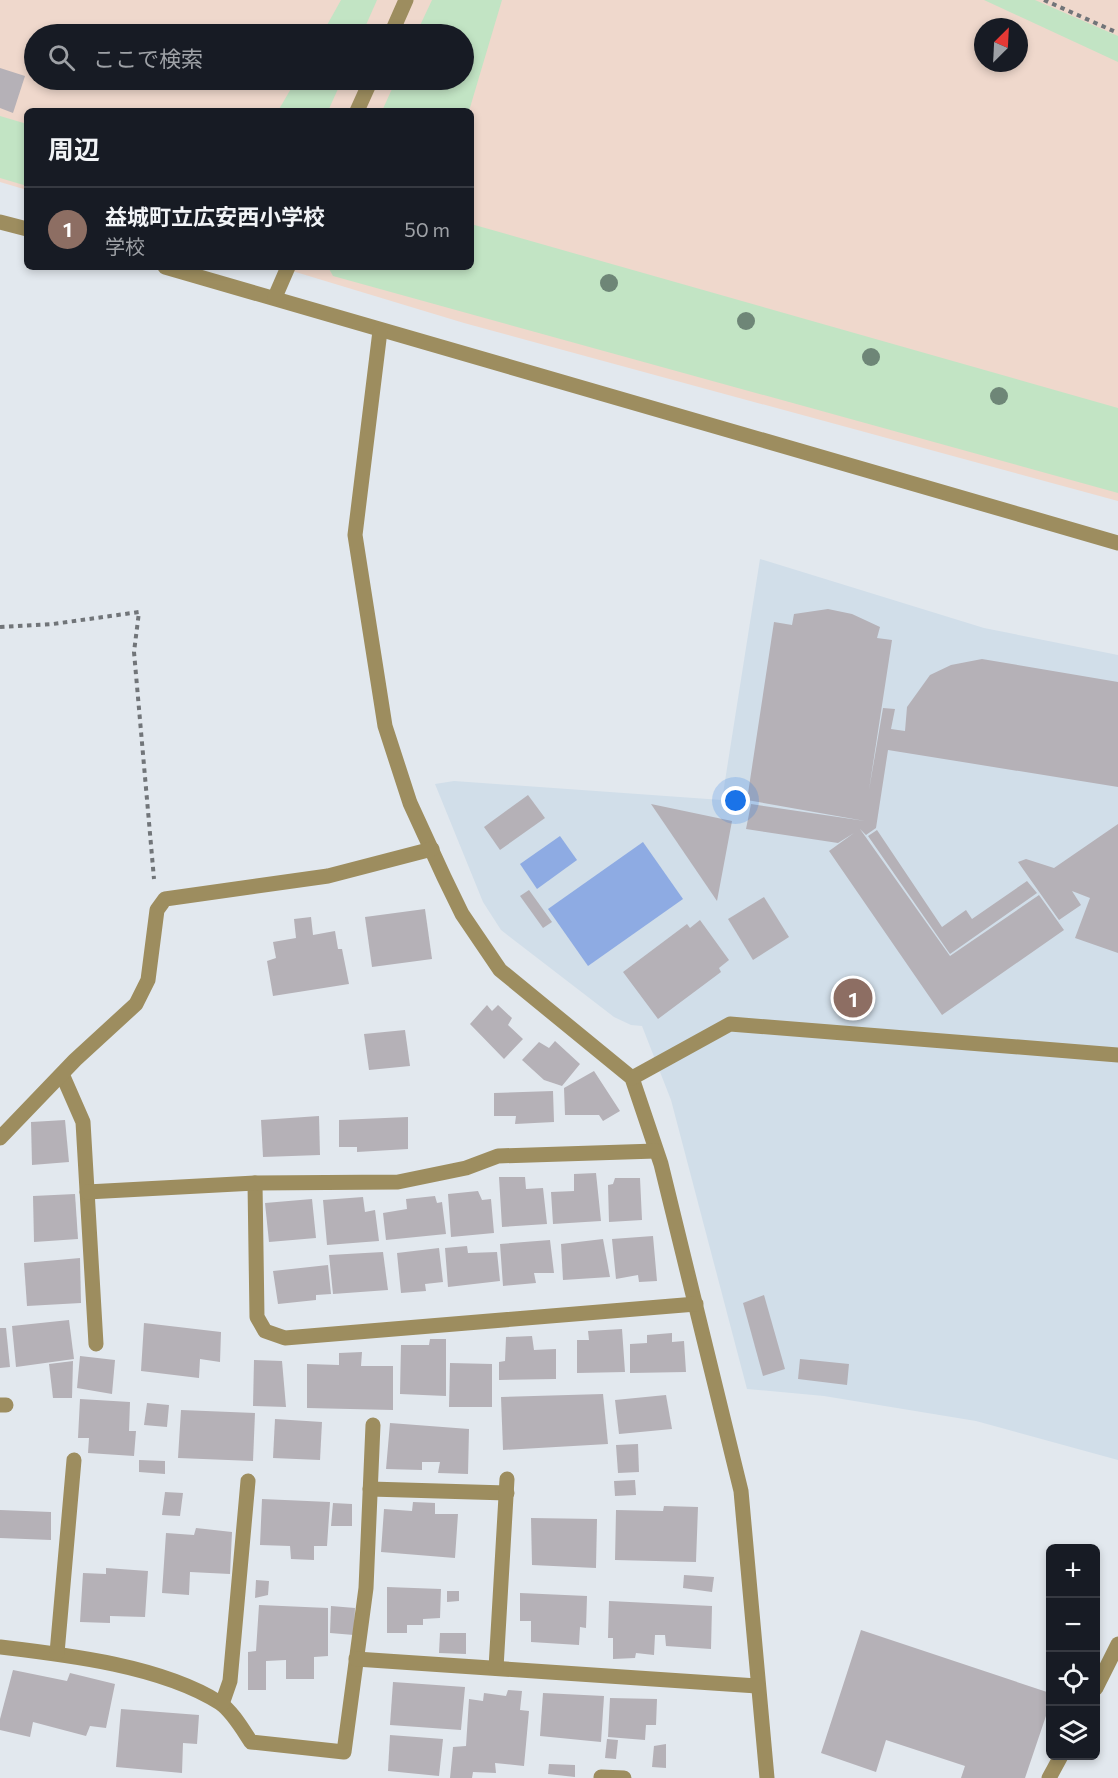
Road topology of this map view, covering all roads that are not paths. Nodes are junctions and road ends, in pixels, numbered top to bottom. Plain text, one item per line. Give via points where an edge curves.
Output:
1 (406, 0) edge
2 (395, 24) edge
3 (366, 90) edge
4 (358, 108) edge
5 (0, 222) edge
6 (24, 228) edge
7 (176, 270) edge
8 (287, 270) edge
9 (274, 297) junction
10 (380, 331) junction
11 (1118, 543) edge
12 (432, 849) junction
13 (1118, 1054) edge
14 (62, 1074) junction
15 (632, 1078) junction
16 (0, 1138) edge
17 (656, 1151) junction
18 (255, 1183) junction
19 (87, 1192) junction
20 (696, 1304) junction
21 (96, 1344) dead end
22 (373, 1425) dead end
23 (74, 1460) dead end
24 (248, 1481) dead end
25 (370, 1489) junction
26 (1118, 1644) edge
27 (0, 1647) edge
28 (57, 1653) junction
29 (356, 1659) junction
30 (496, 1668) junction
31 (1100, 1678) edge
32 (757, 1686) junction
33 (222, 1704) junction
34 (1058, 1760) edge
35 (601, 1777) edge
36 (624, 1778) edge
37 (767, 1778) edge
38 (1049, 1778) edge

1 - 2 street
3 - 4 street
5 - 6 street
7 - 9 street
8 - 9 street
9 - 10 street
10 - 11 street
10 - 12 street via 355,535 385,726 410,803
12 - 14 street via 328,876 165,899 157,910 148,980 136,1004
12 - 15 street via 462,914 500,970
13 - 15 street via 730,1024
14 - 16 street
14 - 19 street via 83,1122
15 - 17 street
17 - 18 street via 498,1156 466,1168 398,1182
17 - 20 street
18 - 19 street
18 - 20 street via 257,1317 265,1331 285,1338
19 - 21 street
20 - 32 street via 741,1491
22 - 25 street
23 - 28 street
24 - 33 street via 230,1681
25 - 29 street via 366,1588
25 - 30 street via 507,1486
26 - 31 street
27 - 28 street
28 - 33 street via 173,1681
29 - 30 street
29 - 33 street via 344,1752 251,1742
30 - 32 street
32 - 37 street
34 - 38 street
35 - 36 street

